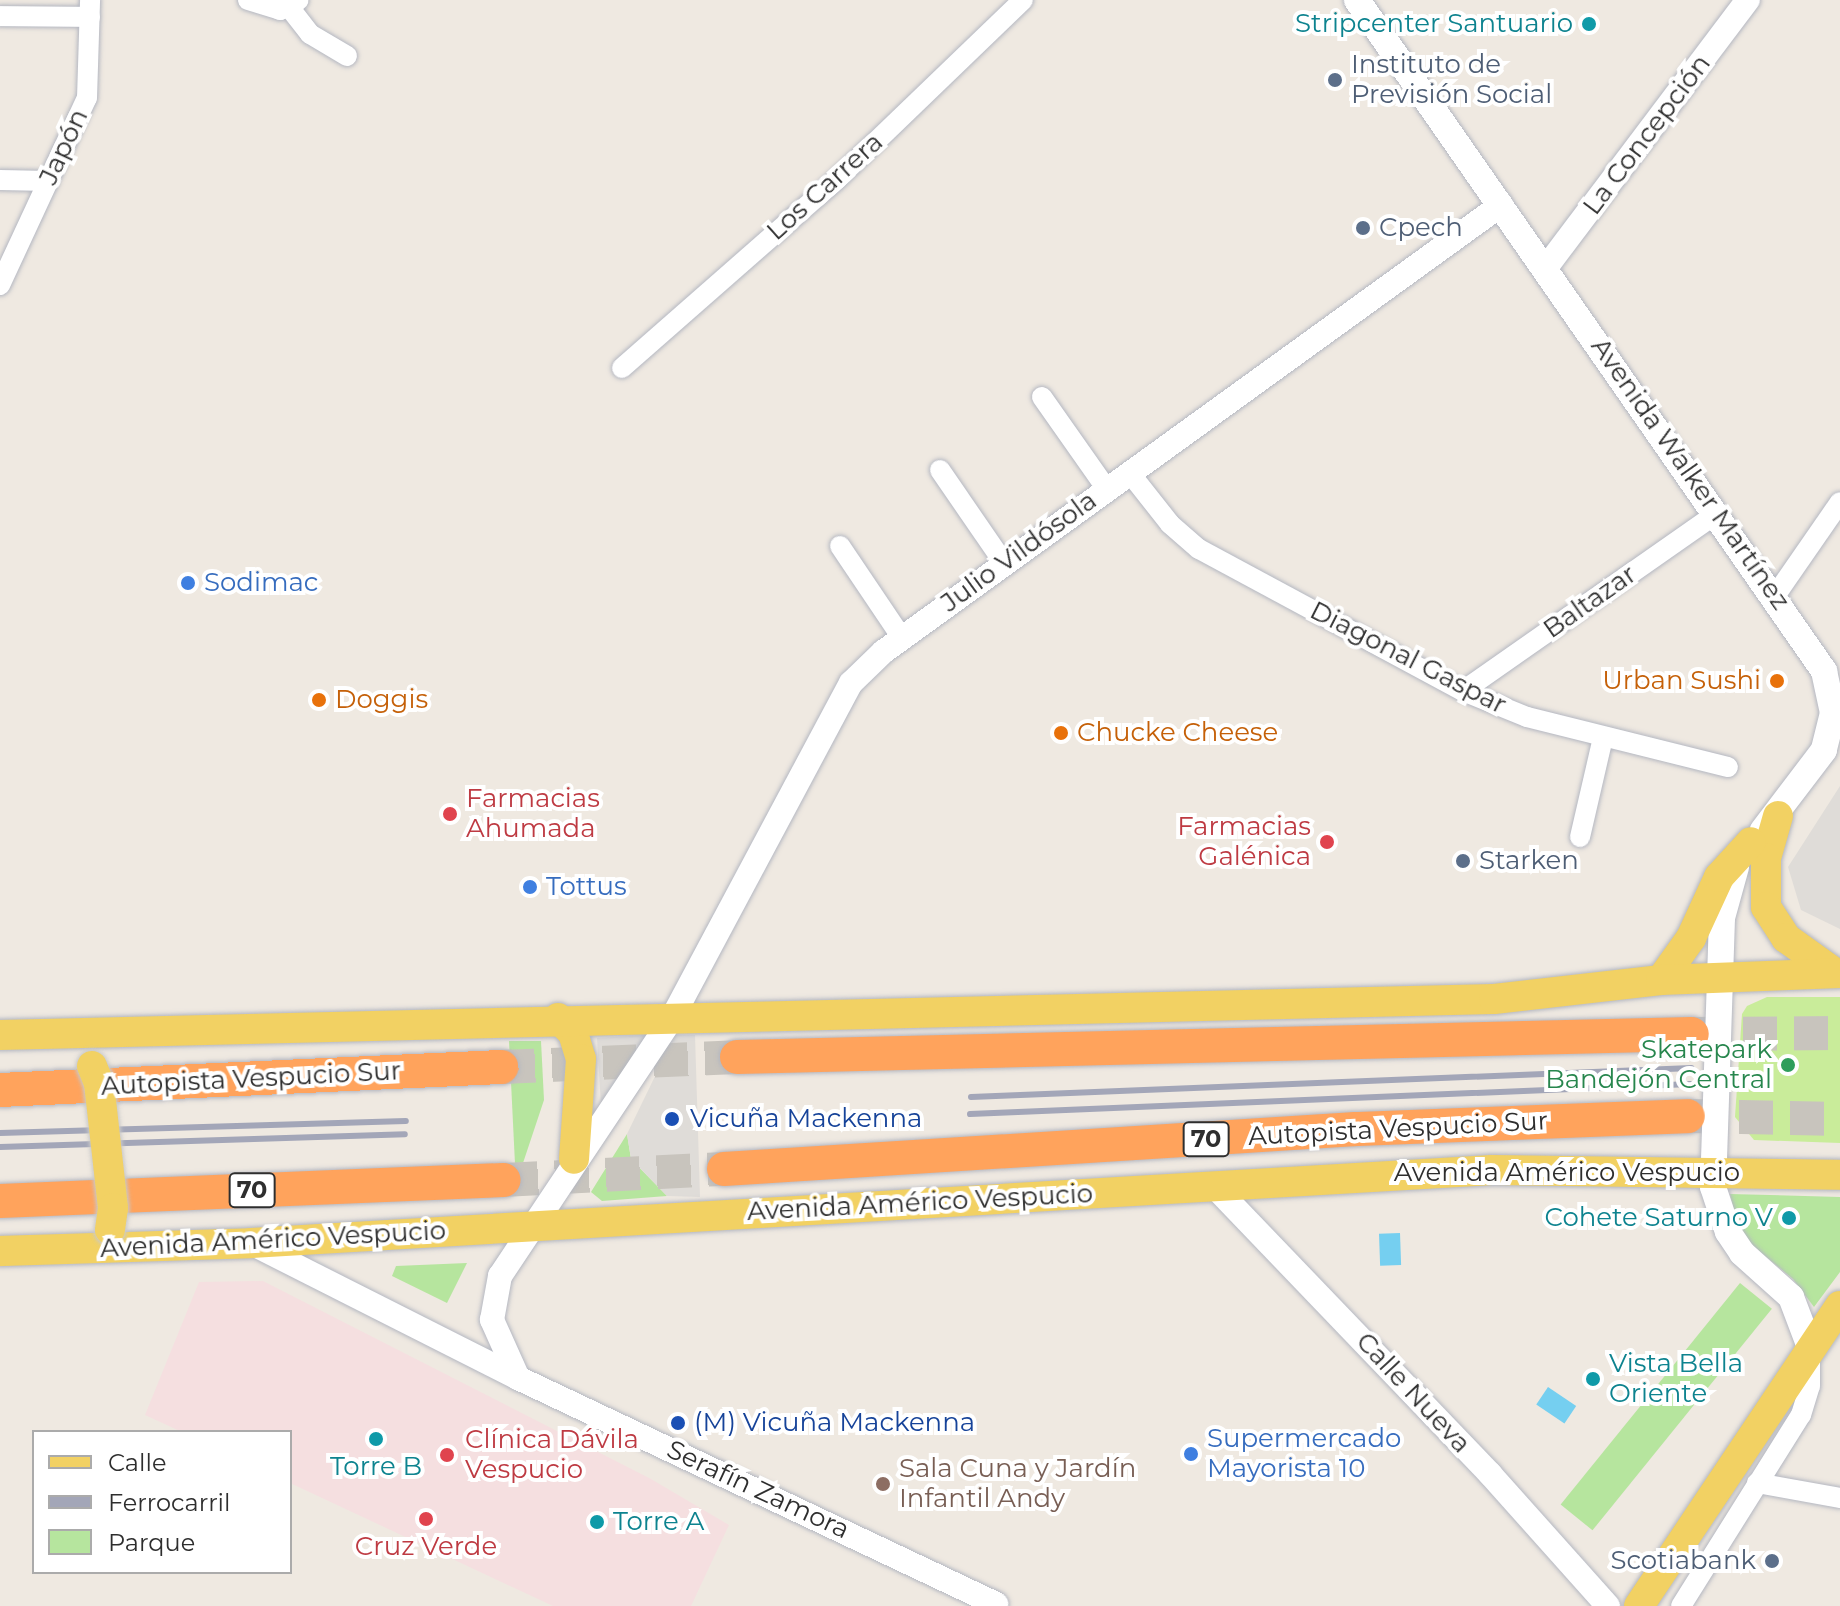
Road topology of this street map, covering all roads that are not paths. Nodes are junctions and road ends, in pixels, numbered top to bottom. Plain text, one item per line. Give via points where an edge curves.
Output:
1 (248, 0) edge
2 (1023, 0) edge
3 (1357, 0) edge
4 (1748, 0) edge
5 (294, 4) edge
6 (90, 8) edge
7 (0, 16) edge
8 (347, 56) dead end
9 (0, 180) edge
10 (49, 181) junction
11 (1501, 205) junction
12 (1545, 269) junction
13 (0, 285) edge
14 (622, 368) dead end
15 (1042, 397) dead end
16 (940, 470) dead end
17 (1129, 472) junction
18 (1106, 488) junction
19 (1840, 502) edge
20 (1717, 513) junction
21 (840, 546) dead end
22 (1004, 563) junction
23 (1775, 596) junction
24 (902, 638) junction
25 (1463, 691) junction
26 (1603, 737) junction
27 (1728, 767) dead end
28 (1778, 816) junction
29 (1580, 837) dead end
30 (1751, 842) junction
31 (1838, 973) edge
32 (1722, 977) junction
33 (1661, 980) junction
34 (558, 1018) junction
35 (672, 1018) junction
36 (57, 1033) junction
37 (1692, 1034) tunnel mouth
38 (0, 1035) edge
39 (737, 1057) tunnel mouth
40 (501, 1067) tunnel mouth
41 (0, 1090) edge
42 (1688, 1116) tunnel mouth
43 (574, 1159) junction
44 (724, 1169) tunnel mouth
45 (1713, 1170) junction
46 (1840, 1175) edge
47 (504, 1180) tunnel mouth
48 (1214, 1186) junction
49 (0, 1201) edge
50 (532, 1226) junction
51 (106, 1240) junction
52 (251, 1243) junction
53 (0, 1251) edge
54 (1840, 1306) edge
55 (1810, 1347) junction
56 (518, 1378) junction
57 (1757, 1483) junction
58 (1840, 1498) edge
59 (996, 1604) dead end
60 (1608, 1606) edge
61 (1639, 1606) edge
62 (1681, 1606) edge

1 - 5 street via 270,9
2 - 14 street, Los Carrera via 837,179
3 - 11 main road, Avenida Walker Martínez
4 - 12 street, La Concepción
5 - 8 street via 310,34
6 - 7 street
6 - 10 street, Japón via 87,98
9 - 10 street
10 - 13 street, Japón
11 - 12 main road, Avenida Walker Martínez
11 - 17 street, Julio Vildósola
12 - 20 main road, Avenida Walker Martínez
15 - 18 street
16 - 22 street
17 - 18 street, Julio Vildósola
17 - 25 street, Diagonal Gaspar via 1170,524 1199,549
18 - 22 street, Julio Vildósola
19 - 23 street
20 - 23 main road, Avenida Walker Martínez
20 - 25 street, Baltazar
21 - 24 street
22 - 24 street, Julio Vildósola
23 - 28 main road, Avenida Walker Martínez via 1824,671 1833,713 1824,750
24 - 35 street, Julio Vildósola via 866,666 836,707
25 - 26 street, Diagonal Gaspar via 1527,717
26 - 27 street, Diagonal Gaspar
26 - 29 street
28 - 30 main road, Avenida Walker Martínez
28 - 31 main road via 1766,858 1766,907 1786,938
30 - 32 main road, Avenida Walker Martínez via 1725,897
30 - 33 main road via 1719,877 1689,942
31 - 32 main road
32 - 33 main road
32 - 45 main road, Avenida Walker Martínez
33 - 35 main road via 1494,999
34 - 35 main road
34 - 36 main road
34 - 43 main road via 573,1033 581,1059
35 - 43 street
36 - 38 main road
36 - 51 main road, bridge via 92,1066 99,1083 113,1208
37 - 39 highway
40 - 41 highway, Autopista Vespucio Sur
42 - 44 highway, Autopista Vespucio Sur / 70 via 1356,1129
43 - 50 street
45 - 46 main road, Avenida Américo Vespucio
45 - 48 main road, Avenida Américo Vespucio via 1492,1170
45 - 55 main road, Avenida Walker Martínez via 1717,1210 1728,1232 1756,1267 1791,1297
47 - 49 highway, 70
48 - 50 main road, Avenida Américo Vespucio
48 - 60 street, Calle Nueva via 1512,1497
50 - 52 main road, Avenida Américo Vespucio
50 - 56 street via 500,1276 492,1301 495,1336
51 - 52 main road, Avenida Américo Vespucio
51 - 53 main road, Avenida Américo Vespucio
52 - 56 street, Serafín Zamora
54 - 55 main road
55 - 57 street via 1806,1404
55 - 61 main road
56 - 59 street, Serafín Zamora
57 - 58 street
57 - 62 street

